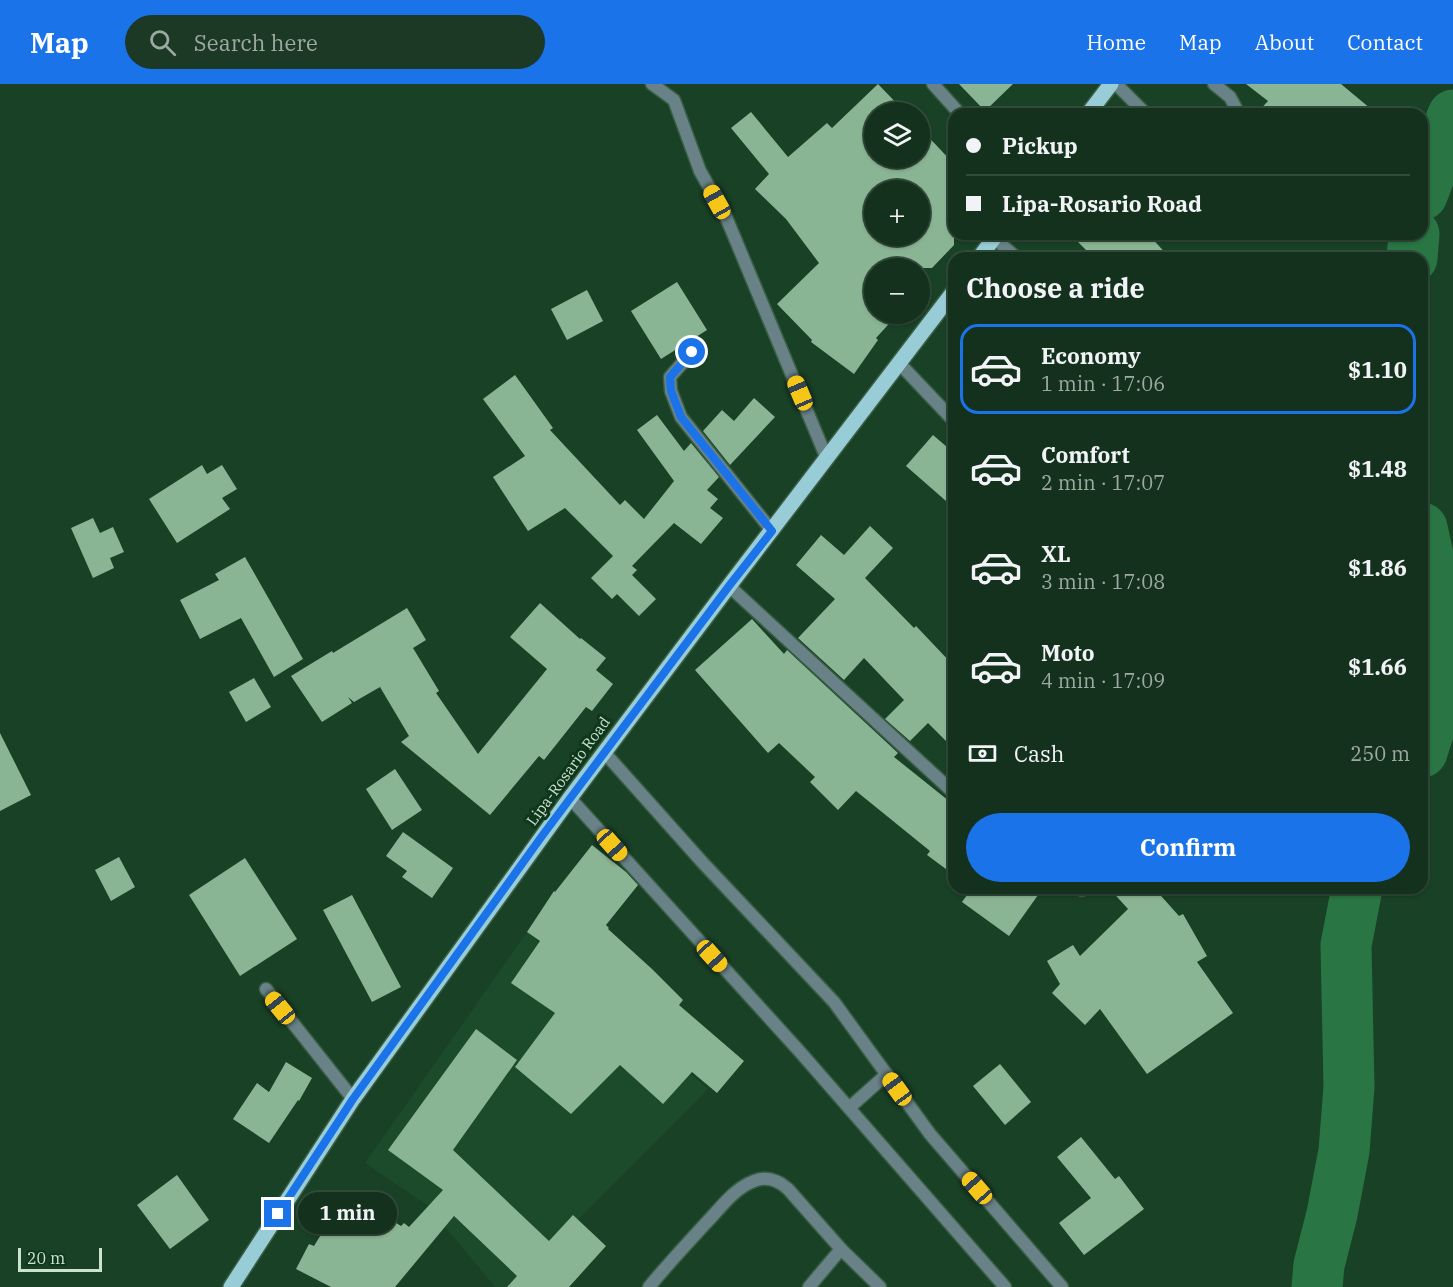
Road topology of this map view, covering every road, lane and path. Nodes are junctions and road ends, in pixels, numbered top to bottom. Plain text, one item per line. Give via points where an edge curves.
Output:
1 (652, 84) edge
2 (933, 84) edge
3 (1111, 84) edge
4 (1116, 84) edge
5 (1214, 84) edge
6 (955, 108) edge
7 (1093, 108) edge
8 (1140, 108) edge
9 (1236, 108) edge
10 (993, 240) edge
11 (1000, 240) edge
12 (984, 252) edge
13 (1011, 252) edge
14 (948, 299) edge
15 (692, 352) dead end
16 (899, 363) junction
17 (948, 415) edge
18 (827, 459) junction
19 (772, 531) junction
20 (729, 586) junction
21 (604, 752) junction
22 (948, 787) edge
23 (570, 798) junction
24 (266, 989) dead end
25 (887, 1074) junction
26 (353, 1099) junction
27 (849, 1108) junction
28 (841, 1249) junction
29 (231, 1287) edge
30 (649, 1287) edge
31 (809, 1287) edge
32 (880, 1287) edge
33 (1005, 1287) edge
34 (1062, 1287) edge

1 - 18 street via 674,100 700,171 726,217
2 - 6 street
3 - 7 main road
4 - 8 street
5 - 9 street
10 - 12 main road
11 - 13 street
14 - 16 main road, Lipa-Rosario Road
15 - 19 street via 670,377 681,417
16 - 17 street
16 - 18 main road, Lipa-Rosario Road
18 - 19 main road, Lipa-Rosario Road
19 - 20 main road, Lipa-Rosario Road
20 - 21 main road, Lipa-Rosario Road
20 - 22 street
21 - 23 main road, Lipa-Rosario Road
21 - 25 street via 834,1002
23 - 26 main road, Lipa-Rosario Road
23 - 27 street
24 - 26 street
25 - 27 street
25 - 34 street via 930,1134
26 - 29 main road, Lipa-Rosario Road
27 - 33 street
28 - 30 street via 780,1182 768,1178 755,1180 737,1190
28 - 31 street
28 - 32 street

